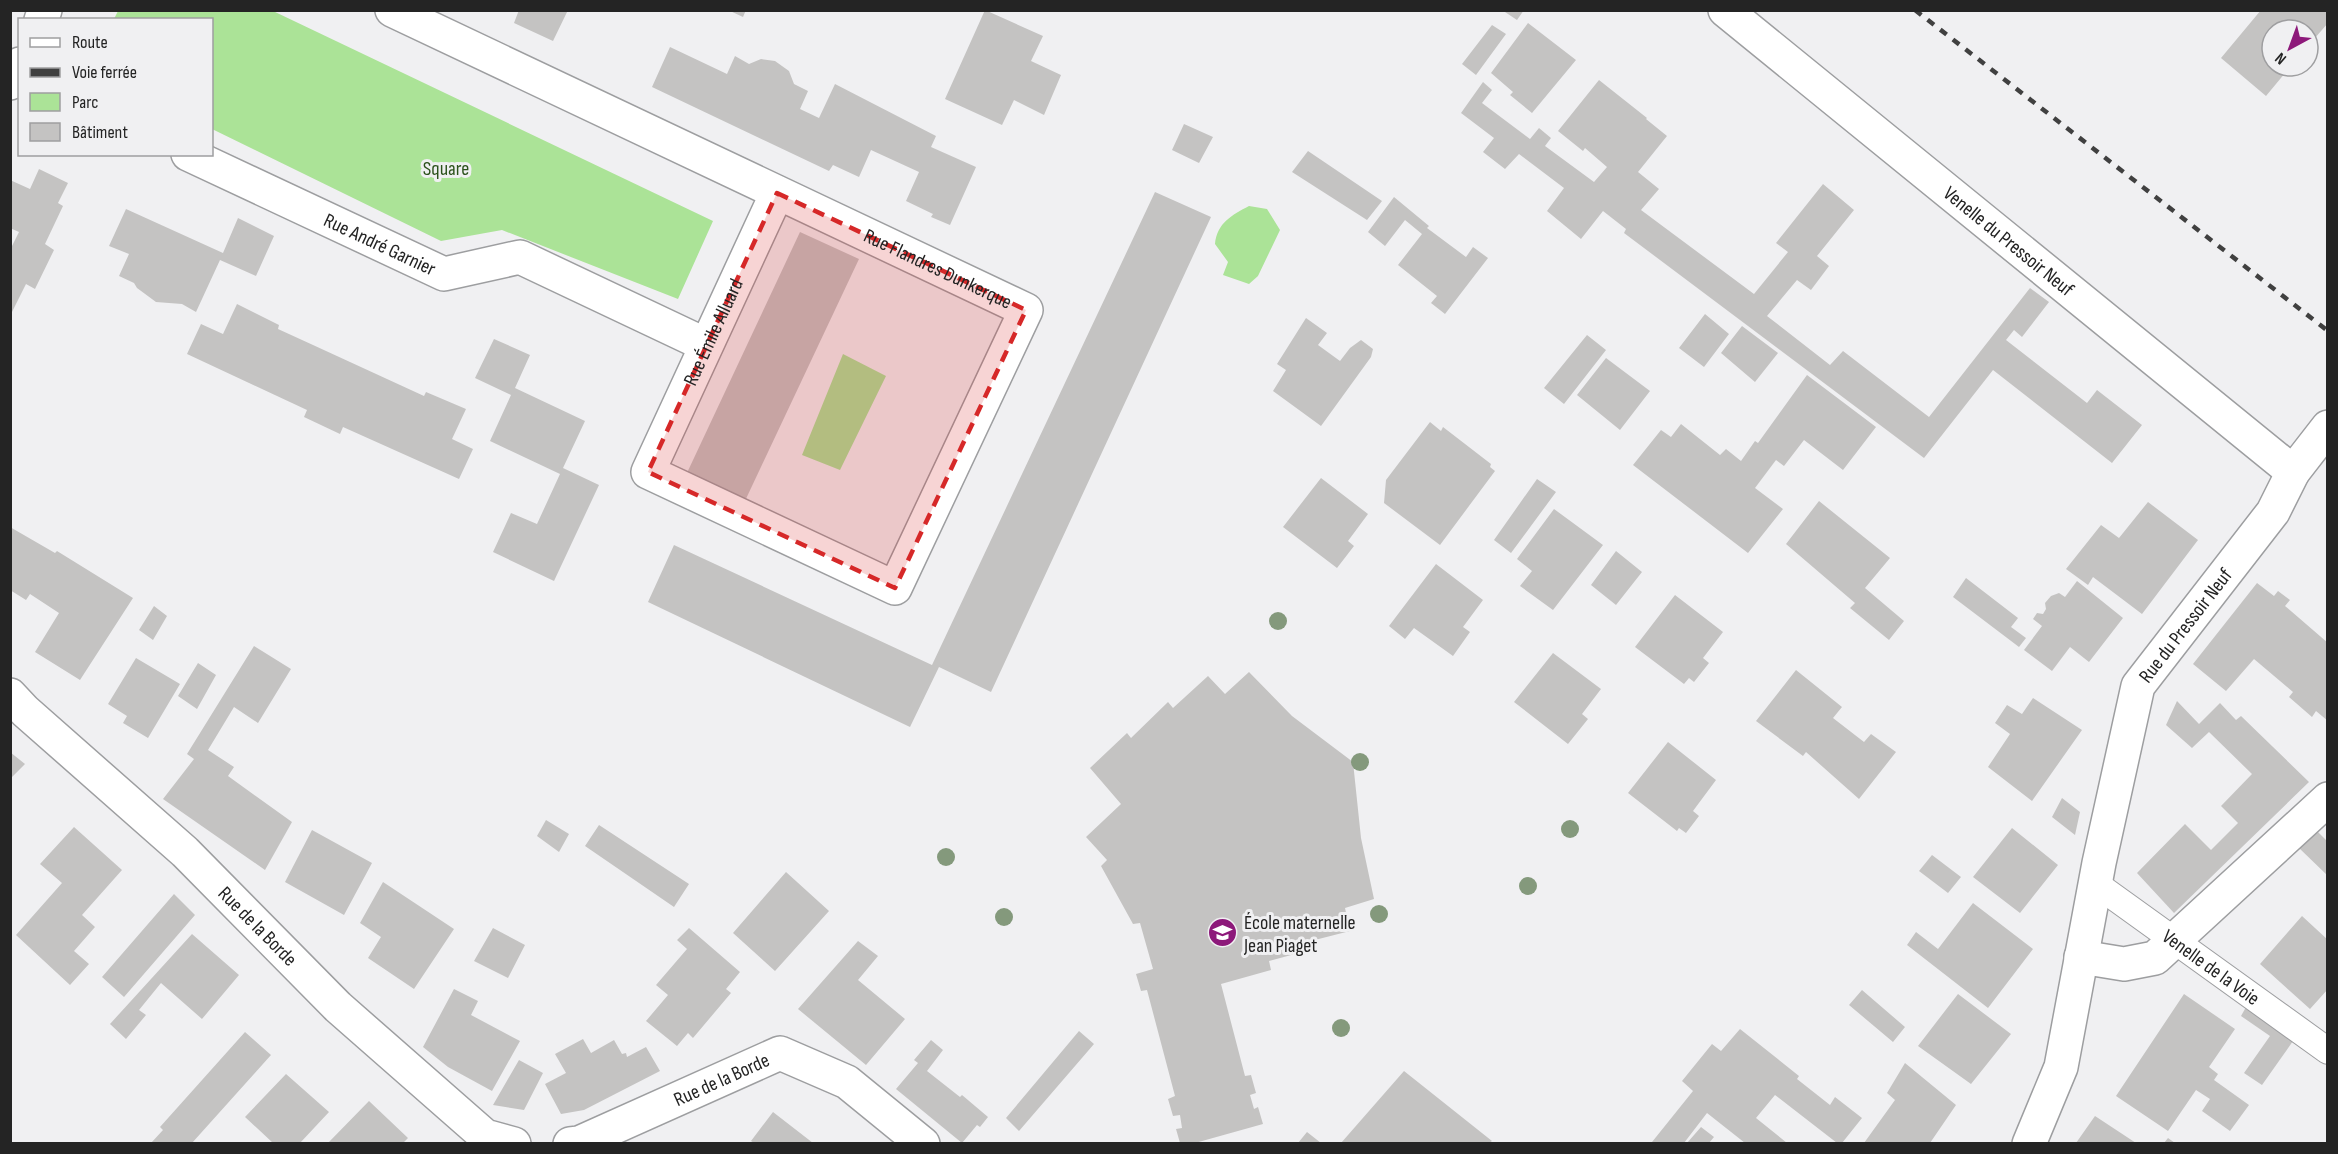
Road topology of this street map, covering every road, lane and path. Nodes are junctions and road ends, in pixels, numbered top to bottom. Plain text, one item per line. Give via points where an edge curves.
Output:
1 (392, 10) edge
2 (1725, 10) edge
3 (192, 156) edge
4 (777, 193) junction
5 (706, 345) junction
6 (2324, 431) edge
7 (648, 472) joint
8 (2293, 472) junction
9 (10, 695) edge
10 (2328, 799) edge
11 (2096, 884) junction
12 (2175, 941) junction
13 (2081, 957) junction
14 (2328, 1051) edge
15 (514, 1143) edge
16 (570, 1143) edge
17 (923, 1143) edge
18 (2029, 1143) edge

1 - 4 street, Rue Flandres Dunkerque
2 - 8 street, Venelle du Pressoir Neuf
3 - 5 street, Rue André Garnier via 444,274 520,257
4 - 5 street, Rue Émile Alluard
4 - 7 street, Rue Flandres Dunkerque via 1026,310 895,588
5 - 7 street, Rue Émile Alluard
6 - 8 street, Rue du Pressoir Neuf
8 - 11 street, Rue du Pressoir Neuf via 2273,512 2139,686
9 - 15 street, Rue de la Borde via 185,852 338,1007 485,1136
10 - 12 street
11 - 12 lane, Venelle de la Voie
11 - 13 street, Rue du Pressoir Neuf
12 - 13 street via 2155,958 2124,964
12 - 14 lane, Venelle de la Voie
13 - 18 street, Rue du Pressoir Neuf via 2061,1067
16 - 17 street, Rue de la Borde via 579,1143 780,1053 846,1082

